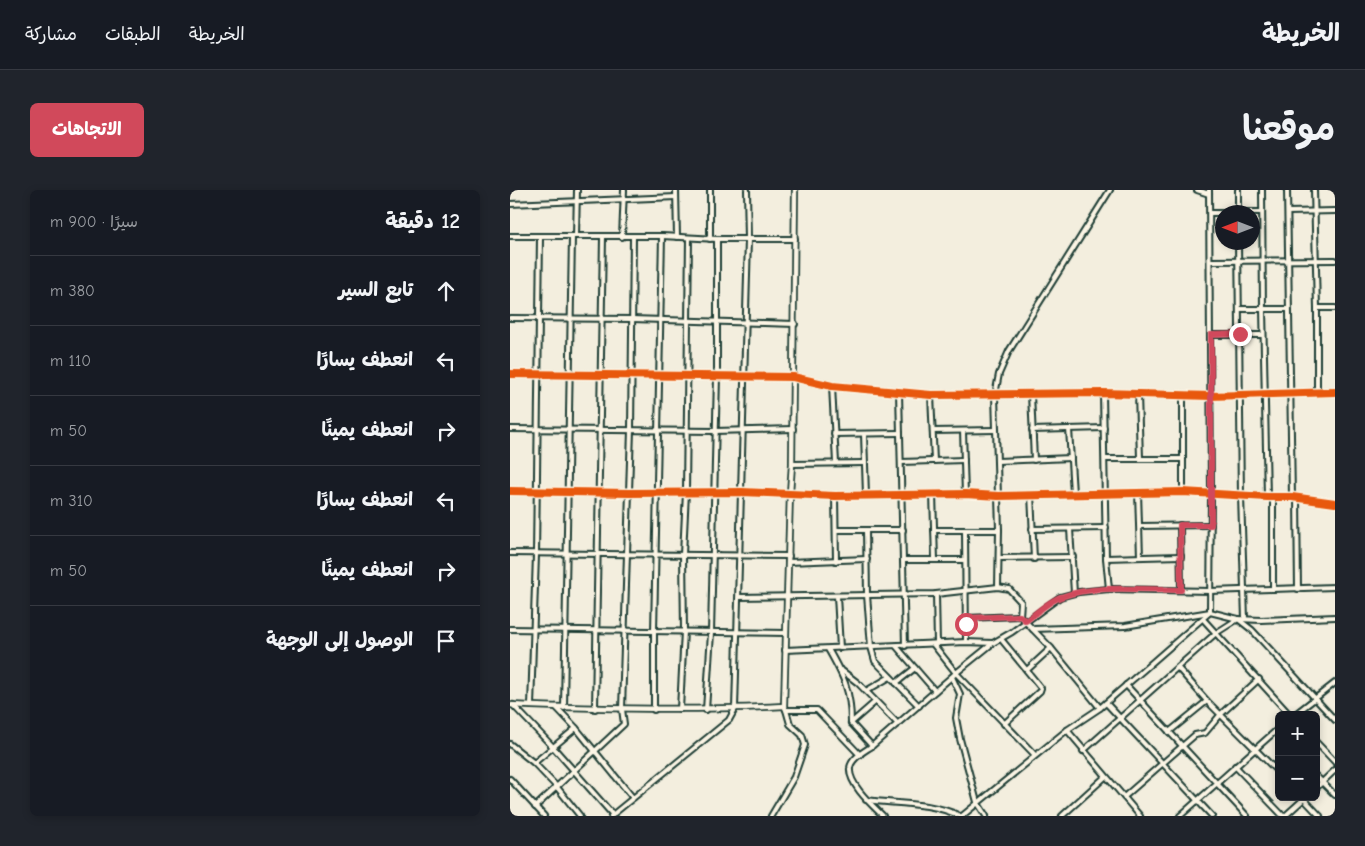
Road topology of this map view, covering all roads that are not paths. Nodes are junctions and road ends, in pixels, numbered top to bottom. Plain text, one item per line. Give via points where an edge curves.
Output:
1 (577, 190) edge
2 (624, 190) edge
3 (676, 190) edge
4 (710, 190) edge
5 (747, 190) edge
6 (795, 190) edge
7 (1110, 190) edge
8 (1197, 190) edge
9 (1238, 190) edge
10 (1262, 190) edge
11 (1287, 190) edge
12 (1314, 190) edge
13 (1209, 192) edge
14 (676, 197) junction
15 (624, 198) junction
16 (577, 201) junction
17 (510, 204) edge
18 (1239, 205) edge
19 (1335, 211) edge
20 (1262, 212) joint
21 (1288, 212) junction
22 (1314, 212) junction
23 (1210, 213) junction
24 (1215, 213) edge
25 (510, 236) edge
26 (662, 236) junction
27 (574, 237) junction
28 (603, 237) junction
29 (622, 237) junction
30 (677, 237) junction
31 (540, 238) junction
32 (633, 238) junction
33 (690, 238) junction
34 (710, 239) junction
35 (717, 239) junction
36 (748, 239) junction
37 (795, 239) junction
38 (1238, 250) edge
39 (1288, 260) junction
40 (1315, 260) junction
41 (1335, 260) edge
42 (1211, 261) junction
43 (1238, 261) junction
44 (1263, 261) junction
45 (1317, 308) junction
46 (1335, 308) edge
47 (1239, 309) junction
48 (1263, 309) junction
49 (1288, 309) junction
50 (510, 318) edge
51 (540, 319) junction
52 (632, 319) junction
53 (570, 320) junction
54 (602, 320) junction
55 (660, 321) junction
56 (688, 321) junction
57 (717, 322) junction
58 (746, 323) junction
59 (795, 324) junction
60 (1240, 334) junction
61 (1211, 335) junction
62 (1263, 335) junction
63 (510, 374) edge
64 (538, 374) junction
65 (569, 374) junction
66 (601, 375) junction
67 (631, 375) junction
68 (658, 375) junction
69 (687, 376) junction
70 (716, 376) junction
71 (743, 376) junction
72 (794, 377) junction
73 (832, 386) junction
74 (899, 392) junction
75 (1335, 392) edge
76 (1103, 393) junction
77 (1317, 393) junction
78 (1031, 394) junction
79 (1138, 394) junction
80 (1265, 394) junction
81 (1291, 394) junction
82 (931, 395) junction
83 (995, 395) junction
84 (1182, 395) junction
85 (1241, 395) junction
86 (1211, 396) junction
87 (537, 428) junction
88 (1104, 428) junction
89 (510, 429) edge
90 (742, 429) junction
91 (793, 429) junction
92 (1070, 429) junction
93 (568, 430) junction
94 (600, 430) junction
95 (631, 430) junction
96 (658, 430) junction
97 (686, 430) junction
98 (996, 430) junction
99 (1032, 430) junction
100 (715, 431) junction
101 (933, 431) junction
102 (963, 431) junction
103 (900, 433) junction
104 (834, 434) junction
105 (864, 434) junction
106 (1071, 458) junction
107 (1140, 458) junction
108 (1105, 459) junction
109 (1183, 459) junction
110 (964, 460) junction
111 (1034, 460) junction
112 (934, 461) junction
113 (997, 461) junction
114 (901, 462) junction
115 (836, 463) junction
116 (865, 463) junction
117 (792, 464) junction
118 (510, 490) edge
119 (537, 490) junction
120 (567, 491) junction
121 (598, 492) junction
122 (656, 492) junction
123 (686, 492) junction
124 (742, 492) junction
125 (1138, 492) junction
126 (1183, 492) junction
127 (629, 493) junction
128 (714, 493) junction
129 (1073, 493) junction
130 (1106, 493) junction
131 (790, 494) junction
132 (903, 494) junction
133 (933, 494) junction
134 (965, 494) junction
135 (1031, 494) junction
136 (1211, 494) junction
137 (866, 495) junction
138 (835, 496) junction
139 (998, 496) junction
140 (1241, 496) junction
141 (1267, 497) junction
142 (1292, 497) junction
143 (1273, 498) junction
144 (1297, 498) junction
145 (1335, 504) edge
146 (1180, 525) junction
147 (1211, 525) junction
148 (1140, 526) junction
149 (1106, 528) junction
150 (1032, 529) junction
151 (1070, 529) junction
152 (837, 530) junction
153 (866, 530) junction
154 (903, 530) junction
155 (934, 530) junction
156 (965, 530) junction
157 (999, 530) junction
158 (510, 553) edge
159 (597, 554) junction
160 (628, 554) junction
161 (655, 554) junction
162 (536, 555) junction
163 (567, 555) junction
164 (683, 555) junction
165 (712, 556) junction
166 (740, 556) junction
167 (789, 556) junction
168 (1181, 556) junction
169 (1073, 557) junction
170 (1140, 557) junction
171 (999, 558) junction
172 (1106, 558) junction
173 (867, 559) junction
174 (1034, 559) junction
175 (904, 560) junction
176 (934, 560) junction
177 (964, 560) junction
178 (836, 561) junction
179 (788, 562) junction
180 (998, 587) junction
181 (1298, 588) junction
182 (1335, 588) edge
183 (1109, 589) junction
184 (1244, 589) junction
185 (1273, 589) junction
186 (965, 590) junction
187 (1181, 590) junction
188 (1210, 591) junction
189 (1074, 593) junction
190 (936, 594) junction
191 (867, 595) junction
192 (904, 595) junction
193 (837, 596) junction
194 (739, 597) junction
195 (787, 597) junction
196 (1210, 612) junction
197 (1020, 616) junction
198 (1335, 617) edge
199 (966, 618) junction
200 (1203, 618) junction
201 (1238, 619) junction
202 (1245, 620) junction
203 (1026, 621) junction
204 (1033, 628) junction
205 (510, 629) edge
206 (595, 629) junction
207 (534, 630) junction
208 (565, 630) junction
209 (626, 630) junction
210 (654, 630) junction
211 (684, 631) junction
212 (737, 632) junction
213 (711, 633) junction
214 (785, 633) junction
215 (1216, 634) junction
216 (1001, 639) junction
217 (966, 642) junction
218 (993, 643) junction
219 (935, 644) junction
220 (896, 646) junction
221 (905, 646) junction
222 (871, 647) junction
223 (840, 648) junction
224 (1051, 648) junction
225 (828, 649) junction
226 (785, 650) junction
227 (915, 668) junction
228 (1178, 668) junction
229 (840, 669) junction
230 (1027, 670) junction
231 (956, 673) junction
232 (890, 677) junction
233 (952, 677) junction
234 (1259, 679) junction
235 (896, 683) junction
236 (1335, 683) edge
237 (1126, 685) junction
238 (935, 690) junction
239 (866, 691) junction
240 (1316, 699) junction
241 (1207, 700) junction
242 (1140, 701) junction
243 (875, 702) junction
244 (1106, 703) junction
245 (511, 705) edge
246 (531, 706) junction
247 (919, 706) junction
248 (556, 707) junction
249 (564, 708) junction
250 (785, 708) junction
251 (1100, 708) junction
252 (594, 709) junction
253 (622, 709) junction
254 (680, 709) junction
255 (735, 709) junction
256 (654, 710) junction
257 (706, 710) junction
258 (1288, 711) edge
259 (1298, 711) edge
260 (1220, 714) junction
261 (1120, 719) junction
262 (1335, 720) edge
263 (851, 723) junction
264 (898, 724) junction
265 (1004, 724) junction
266 (576, 728) junction
267 (1067, 730) junction
268 (1169, 732) junction
269 (1274, 732) edge
270 (510, 744) edge
271 (872, 746) junction
272 (1183, 746) junction
273 (1320, 746) edge
274 (554, 748) junction
275 (1255, 749) junction
276 (1084, 751) junction
277 (594, 752) junction
278 (860, 755) junction
279 (1035, 755) junction
280 (1335, 762) edge
281 (534, 763) junction
282 (1162, 763) junction
283 (1235, 766) junction
284 (1275, 770) edge
285 (1335, 770) edge
286 (574, 771) junction
287 (1106, 777) junction
288 (510, 779) edge
289 (1217, 782) junction
290 (1322, 782) joint
291 (556, 786) junction
292 (1335, 795) edge
293 (1124, 797) junction
294 (633, 798) junction
295 (866, 800) junction
296 (1198, 800) junction
297 (1301, 801) edge
298 (1307, 801) edge
299 (977, 802) junction
300 (535, 807) junction
301 (612, 815) edge
302 (544, 816) edge
303 (580, 816) edge
304 (771, 816) edge
305 (883, 816) edge
306 (961, 816) edge
307 (986, 816) edge
308 (1062, 816) edge
309 (1140, 816) edge
310 (1180, 816) edge
311 (1212, 816) edge
312 (1247, 816) edge
313 (1284, 816) edge
314 (1320, 816) edge

1 - 16 street
2 - 15 street
3 - 14 street
4 - 34 street
5 - 36 street
6 - 37 street
7 - 83 street via 1009,351 999,374
8 - 13 street
9 - 18 street
10 - 20 street
11 - 21 street
12 - 22 street
13 - 23 street
14 - 15 street
14 - 30 street
15 - 16 street
15 - 29 street
16 - 17 street
16 - 27 street
19 - 22 street
20 - 44 street
21 - 22 street
21 - 39 street
22 - 40 street
23 - 24 street
23 - 42 street
25 - 31 street
26 - 30 street
26 - 32 street
26 - 55 street
27 - 28 street
27 - 31 street
27 - 53 street
28 - 29 street
28 - 54 street
29 - 32 street
30 - 33 street
31 - 51 street
32 - 52 street
33 - 34 street
33 - 56 street
34 - 35 street
35 - 36 street
35 - 57 street
36 - 37 street
36 - 58 street
37 - 59 street
38 - 43 street
39 - 40 street
39 - 44 street
39 - 49 street
40 - 41 street
40 - 45 street
42 - 43 street
42 - 61 street
43 - 44 street
43 - 47 street
44 - 48 street
45 - 46 street
45 - 77 street
47 - 48 street
47 - 60 street
48 - 49 street
48 - 62 street
49 - 81 street
50 - 51 street
51 - 53 street
51 - 64 street
52 - 54 street
52 - 55 street
52 - 67 street
53 - 54 street
53 - 65 street
54 - 66 street
55 - 56 street
55 - 68 street
56 - 57 street
56 - 69 street
57 - 58 street
57 - 70 street
58 - 59 street
58 - 71 street
59 - 72 street
60 - 61 street
60 - 62 street
60 - 85 street
61 - 86 street
62 - 80 street
63 - 64 street
64 - 65 street
64 - 87 street
65 - 66 street
65 - 93 street
66 - 67 street
66 - 94 street
67 - 68 street
67 - 95 street
68 - 69 street
68 - 96 street
69 - 70 street
69 - 97 street
70 - 71 street
70 - 100 street
71 - 72 street
71 - 90 street
72 - 73 street
72 - 91 street
73 - 74 street
73 - 104 street
74 - 82 street
74 - 103 street
75 - 77 street
76 - 78 street
76 - 79 street
76 - 88 street
77 - 81 street
78 - 83 street
78 - 99 street
79 - 84 street
79 - 107 street
80 - 81 street
80 - 85 street
80 - 141 street
81 - 142 street
82 - 83 street
82 - 101 street
83 - 98 street
84 - 86 street
84 - 109 street
85 - 86 street
85 - 140 street
86 - 136 street
87 - 89 street
87 - 93 street
87 - 119 street
88 - 92 street
88 - 108 street
90 - 91 street
90 - 100 street
90 - 124 street
91 - 117 street
92 - 99 street
92 - 106 street
93 - 94 street
93 - 120 street
94 - 95 street
94 - 121 street
95 - 96 street
95 - 127 street
96 - 97 street
96 - 122 street
97 - 100 street
97 - 123 street
98 - 102 street
98 - 113 street
99 - 111 street
100 - 128 street
101 - 102 street
101 - 112 street
102 - 110 street
103 - 105 street
103 - 114 street
104 - 105 street
104 - 115 street
105 - 116 street
106 - 111 street
106 - 129 street
107 - 108 street
107 - 109 street
108 - 130 street
109 - 126 street
110 - 112 street
110 - 134 street
111 - 113 street
112 - 114 street
113 - 139 street
114 - 132 street
115 - 116 street
115 - 117 street
116 - 137 street
117 - 131 street
118 - 119 street
119 - 120 street
119 - 162 street
120 - 121 street
120 - 163 street
121 - 127 street
121 - 159 street
122 - 123 street
122 - 127 street
122 - 161 street
123 - 128 street
123 - 164 street
124 - 128 street
124 - 131 street
124 - 166 street
125 - 126 street
125 - 130 street
125 - 148 street
126 - 136 street
127 - 160 street
128 - 165 street
129 - 130 street
129 - 135 street
130 - 149 street
131 - 138 street
131 - 167 street
132 - 133 street
132 - 137 street
132 - 154 street
133 - 134 street
133 - 155 street
134 - 139 street
135 - 139 street
135 - 150 street
136 - 140 street
136 - 147 street
137 - 138 street
138 - 152 street
139 - 157 street
140 - 141 street
140 - 184 street
141 - 143 street
142 - 143 street
142 - 144 street
143 - 185 street
144 - 145 street
144 - 181 street
146 - 147 street
146 - 148 street
146 - 168 street
147 - 188 street
148 - 170 street
149 - 151 street
149 - 172 street
150 - 151 street
150 - 174 street
151 - 169 street
152 - 153 street
152 - 178 street
153 - 154 street
153 - 173 street
154 - 175 street
155 - 156 street
155 - 176 street
156 - 157 street
156 - 177 street
157 - 171 street
158 - 162 street
159 - 160 street
159 - 163 street
159 - 206 street
160 - 161 street
160 - 209 street
161 - 164 street
161 - 210 street
162 - 163 street
162 - 207 street
163 - 208 street
164 - 165 street
164 - 211 street
165 - 166 street
165 - 213 street
166 - 167 street
166 - 194 street
167 - 179 street
168 - 170 street
168 - 187 street
169 - 174 street
169 - 189 street
170 - 172 street
171 - 174 street
171 - 180 street
172 - 183 street
173 - 178 street
173 - 191 street
175 - 176 street
175 - 192 street
176 - 177 street
177 - 186 street
178 - 179 street
179 - 195 street
180 - 186 street
180 - 197 street via 1019,598 1022,602
181 - 182 street
181 - 185 street
183 - 187 street
183 - 189 street
184 - 185 street
184 - 188 street
184 - 202 street
186 - 190 street
186 - 199 street
187 - 188 street
188 - 196 street
189 - 203 street via 1056,599
190 - 192 street
190 - 219 street
191 - 192 street
191 - 193 street
191 - 222 street
192 - 221 street
193 - 195 street
193 - 223 street
194 - 195 street
194 - 212 street
195 - 214 street
196 - 200 street
196 - 201 street
196 - 204 street via 1124,626
197 - 199 street
197 - 203 street
198 - 202 street
199 - 217 street
200 - 215 street
200 - 237 street
201 - 202 street
201 - 215 street
201 - 240 street
203 - 204 street
203 - 216 street
204 - 224 street
205 - 207 street
206 - 208 street
206 - 209 street
206 - 252 street
207 - 208 street
207 - 246 street
208 - 249 street
209 - 210 street
209 - 253 street
210 - 211 street
210 - 256 street
211 - 213 street
211 - 254 street
212 - 213 street
212 - 214 street
212 - 255 street
213 - 257 street
214 - 226 street
215 - 228 street
215 - 234 street
216 - 218 street
216 - 230 street
217 - 218 street
217 - 219 street
218 - 231 street
219 - 221 street
219 - 231 street
220 - 221 street
220 - 222 street
220 - 227 street
222 - 223 street
222 - 232 street via 875,660
223 - 225 street
224 - 230 street
224 - 251 street
225 - 226 street
225 - 229 street
226 - 250 street
227 - 235 street
227 - 238 street
228 - 241 street
228 - 242 street
229 - 239 street
229 - 263 street via 851,703
230 - 265 street via 1041,686 1040,691
231 - 233 street
231 - 265 street
232 - 235 street
232 - 239 street
233 - 238 street
233 - 299 street via 960,694 957,724
234 - 258 street
234 - 260 street
235 - 247 street
236 - 240 street
237 - 242 street
237 - 244 street
238 - 247 street
239 - 243 street
240 - 259 street
240 - 262 street
241 - 260 street
241 - 268 street
242 - 261 street
242 - 268 street
243 - 263 street
243 - 264 street
244 - 251 street
244 - 261 street
245 - 246 street
245 - 274 street
246 - 248 street
247 - 264 street
248 - 249 street
248 - 266 street
249 - 252 street
250 - 255 street
250 - 278 street via 817,710
250 - 304 street via 790,724 802,735 805,745 794,777
251 - 267 street
252 - 253 street
253 - 256 street
253 - 277 street via 624,724
254 - 256 street
254 - 257 street
255 - 257 street
255 - 294 street via 728,720
260 - 272 street via 1204,733 1196,734
260 - 275 street
261 - 276 street
261 - 282 street
263 - 271 street
264 - 271 street
265 - 279 street
266 - 274 street
266 - 277 street
267 - 276 street
267 - 279 street
268 - 272 street
269 - 275 street
270 - 281 street
271 - 278 street
272 - 282 street
272 - 289 street
273 - 280 street
274 - 281 street
274 - 286 street
275 - 283 street
275 - 284 street
276 - 287 street
277 - 286 street
277 - 294 street
278 - 295 street via 850,765 850,771
279 - 299 street
281 - 291 street
282 - 293 street
282 - 296 street
283 - 289 street
283 - 313 street
285 - 290 street
286 - 291 street
286 - 301 street
287 - 293 street
287 - 308 street
288 - 300 street
289 - 296 street
289 - 312 street
290 - 292 street
291 - 300 street
291 - 303 street
293 - 309 street
294 - 301 street
295 - 305 street
295 - 306 street via 919,804
296 - 310 street
296 - 311 street
297 - 313 street
298 - 314 street
299 - 306 street
299 - 307 street
300 - 302 street

